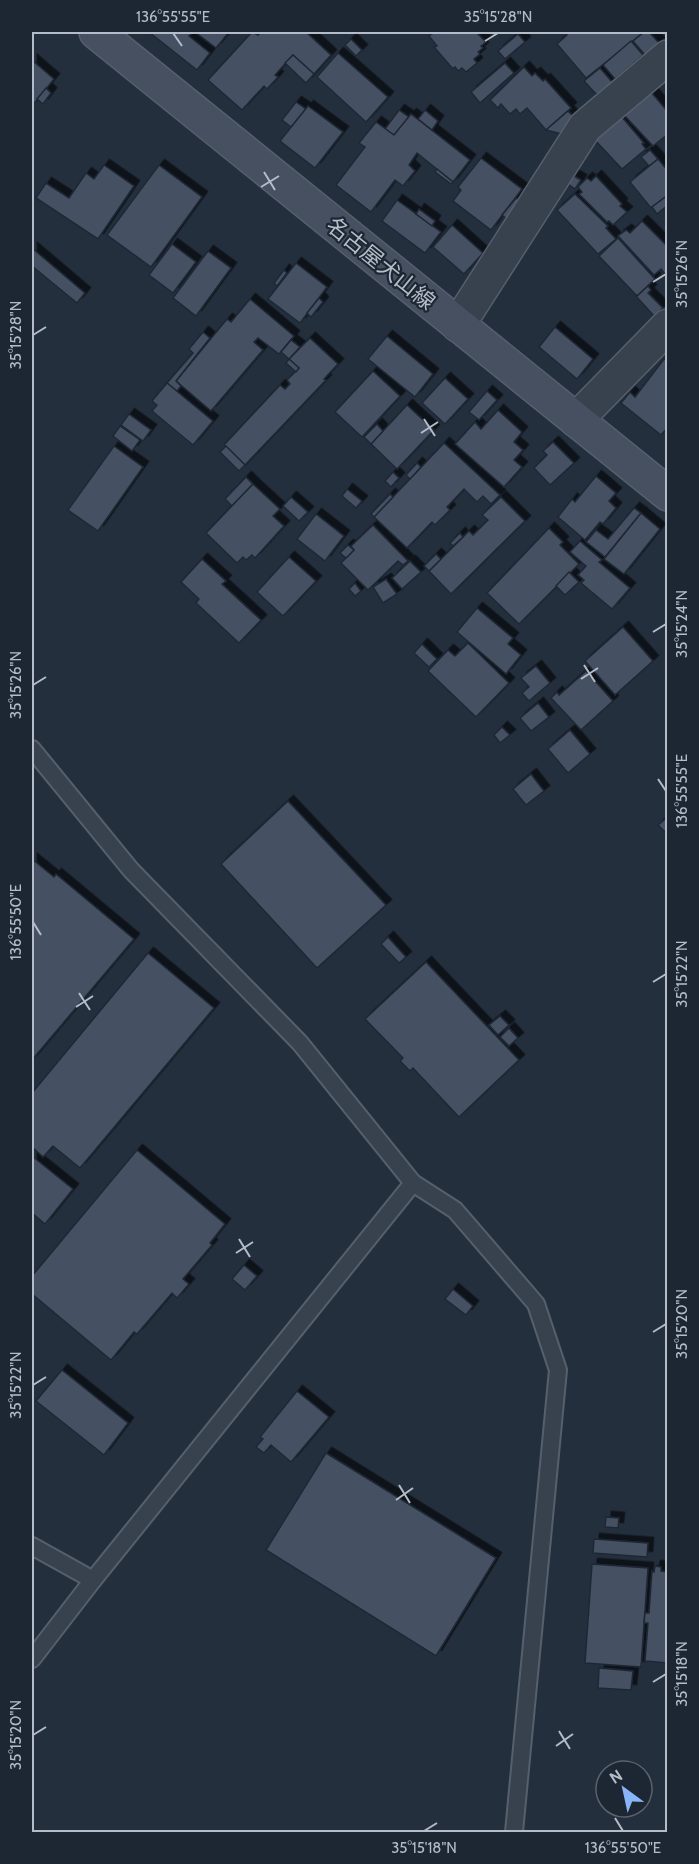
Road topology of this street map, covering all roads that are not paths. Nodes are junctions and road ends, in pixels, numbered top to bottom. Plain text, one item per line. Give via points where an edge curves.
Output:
1 (96, 32) edge
2 (668, 57) edge
3 (458, 325) junction
4 (668, 326) edge
5 (576, 420) junction
6 (668, 494) edge
7 (32, 749) edge
8 (414, 1183) junction
9 (32, 1545) edge
10 (93, 1580) junction
11 (32, 1659) edge
12 (513, 1833) edge

1 - 3 main road, 名古屋犬山線
2 - 3 street via 585,127
3 - 5 main road, 名古屋犬山線
4 - 5 street
5 - 6 main road, 名古屋犬山線
7 - 8 lane via 131,870 300,1042
8 - 10 lane
8 - 12 lane via 455,1210 536,1304 558,1370
9 - 10 lane
10 - 11 lane

